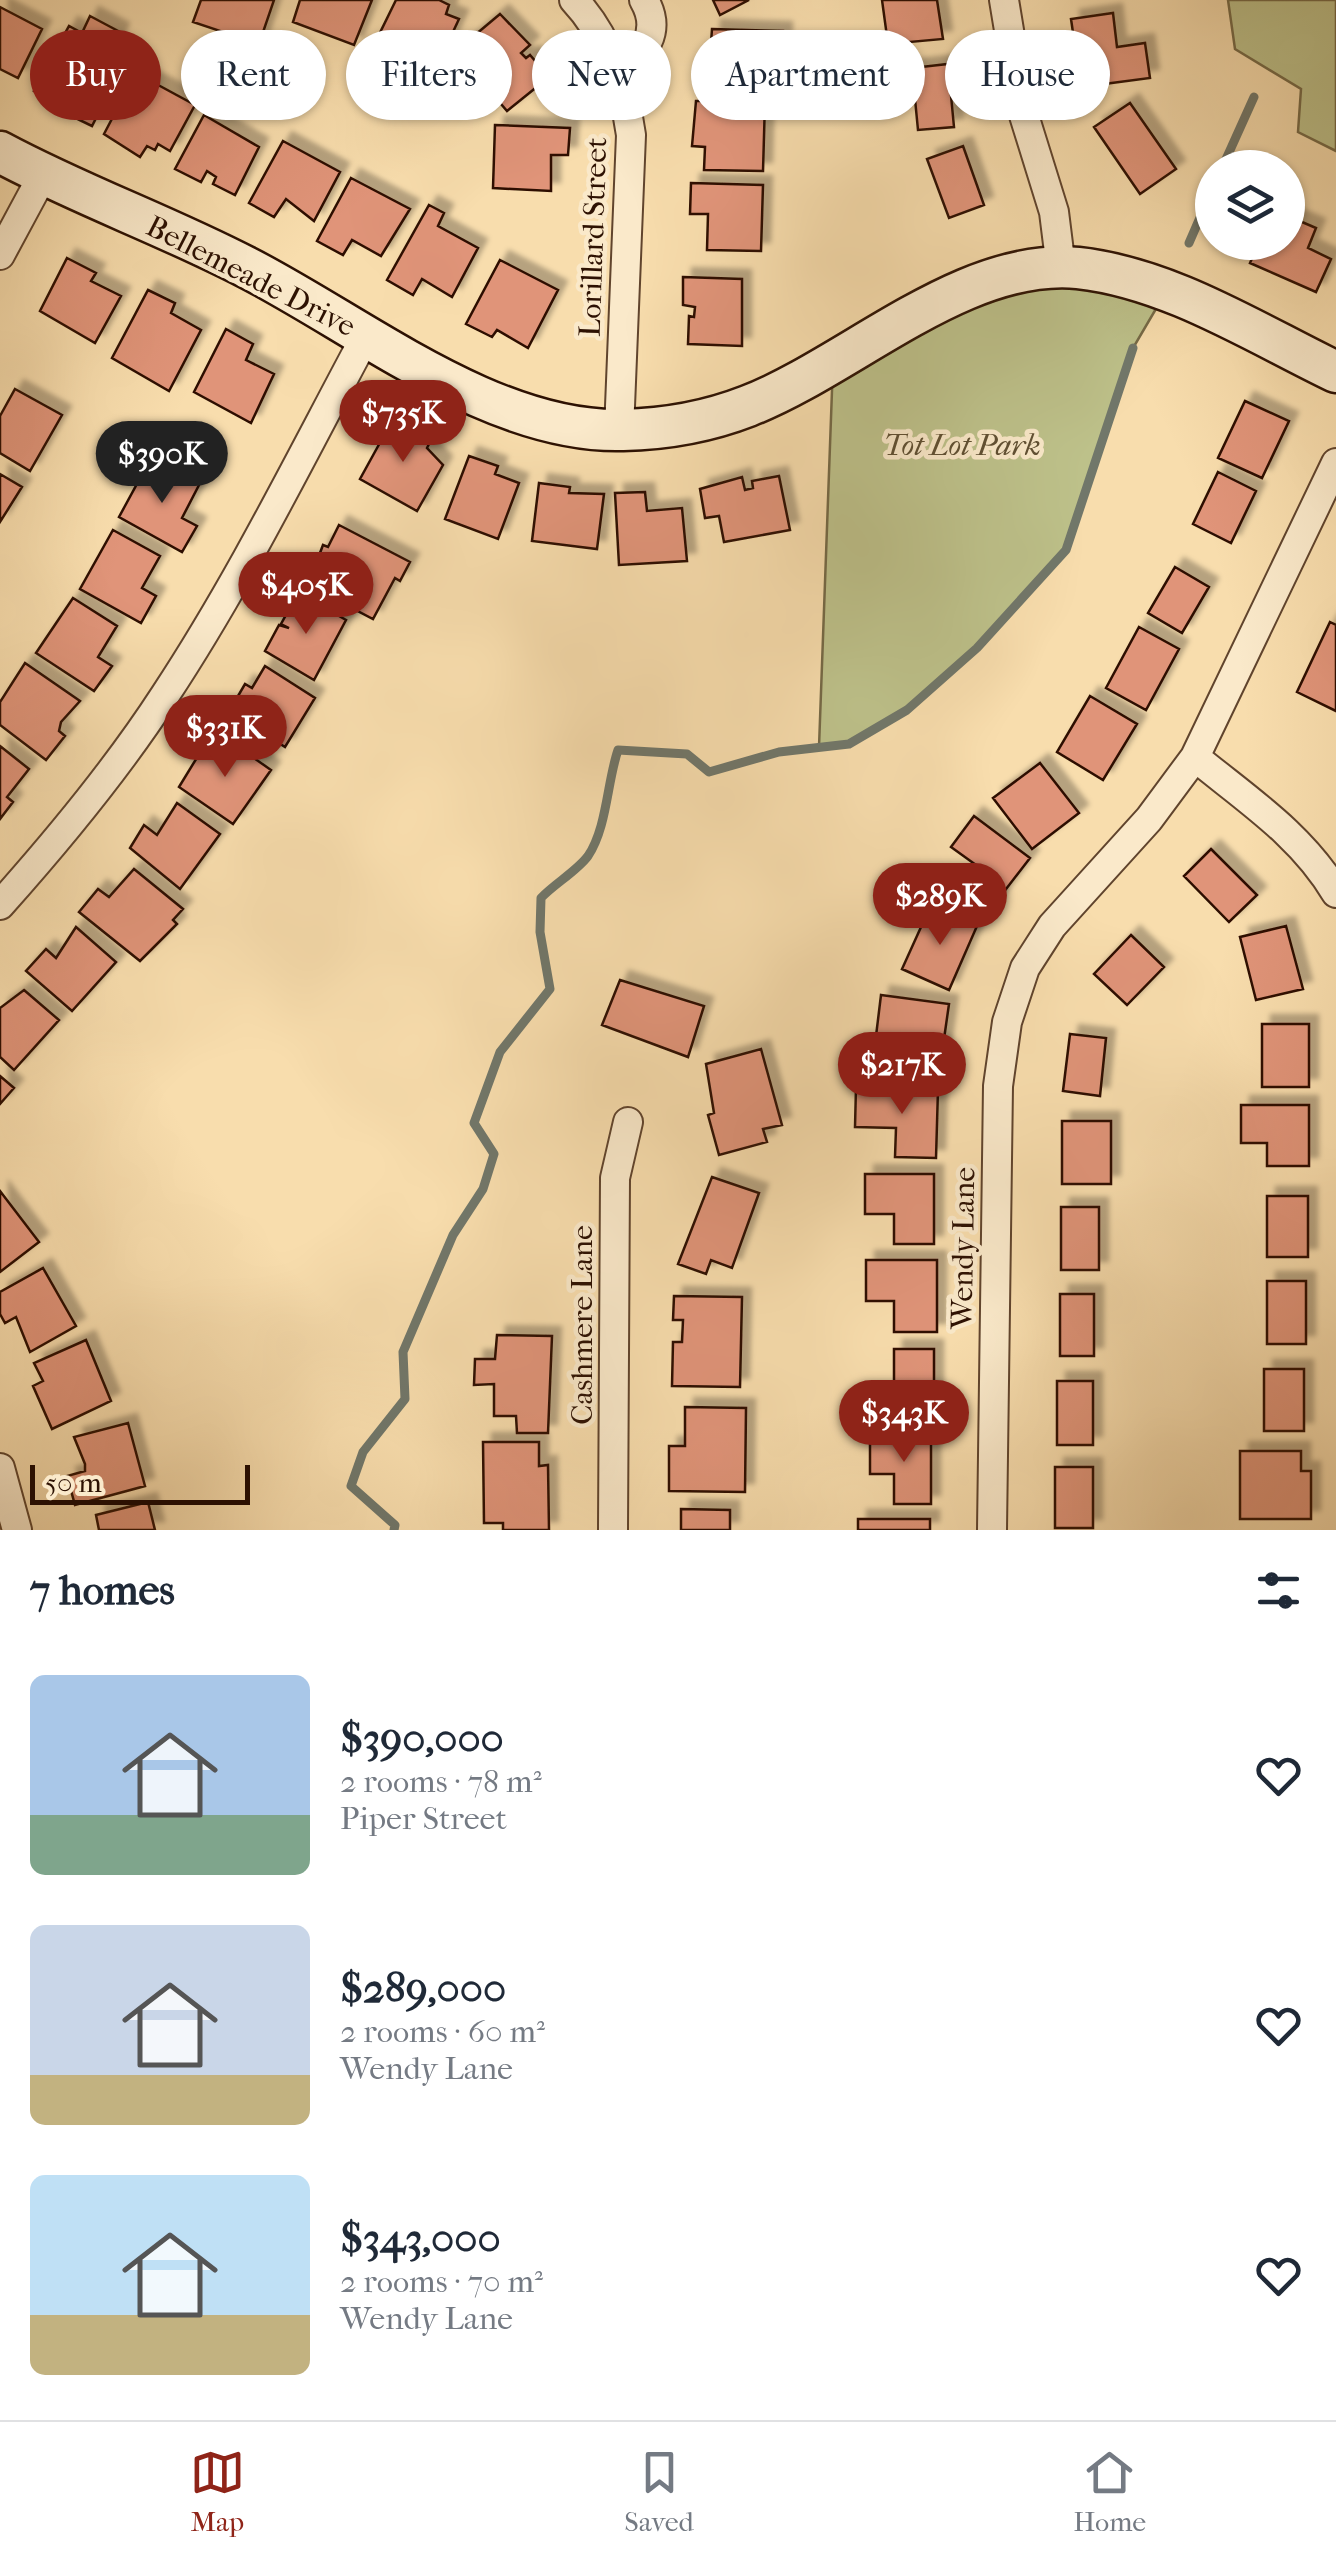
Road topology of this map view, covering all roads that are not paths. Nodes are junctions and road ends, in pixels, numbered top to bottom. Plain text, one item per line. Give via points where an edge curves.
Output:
1 (574, 0) edge
2 (644, 0) edge
3 (1004, 0) edge
4 (592, 30) edge
5 (651, 30) edge
6 (629, 120) edge
7 (0, 152) edge
8 (43, 175) junction
9 (0, 255) edge
10 (1061, 268) junction
11 (367, 334) junction
12 (1336, 372) edge
13 (619, 431) junction
14 (1336, 464) edge
15 (1195, 758) junction
16 (1336, 893) edge
17 (0, 905) edge
18 (628, 1122) dead end
19 (2, 1482) edge
20 (16, 1530) edge
21 (613, 1530) edge
22 (992, 1530) edge

1 - 4 street, Lorillard Street
2 - 5 street
3 - 10 street via 1022,109 1054,212
6 - 13 street, Lorillard Street
7 - 8 street, Bellemeade Drive
8 - 9 street
8 - 11 street, Bellemeade Drive via 246,266
10 - 12 street, Bellemeade Drive via 1118,275 1172,292
10 - 13 street, Bellemeade Drive via 1002,277 950,298 750,406 687,426
11 - 13 street, Bellemeade Drive via 517,411
11 - 17 street via 165,696 60,839
14 - 15 street, Wendy Lane
15 - 16 street via 1283,827
15 - 22 street, Wendy Lane via 1150,819 1052,926 1025,968 1007,1022 998,1086
18 - 21 street, Cashmere Lane via 614,1178
19 - 20 street

